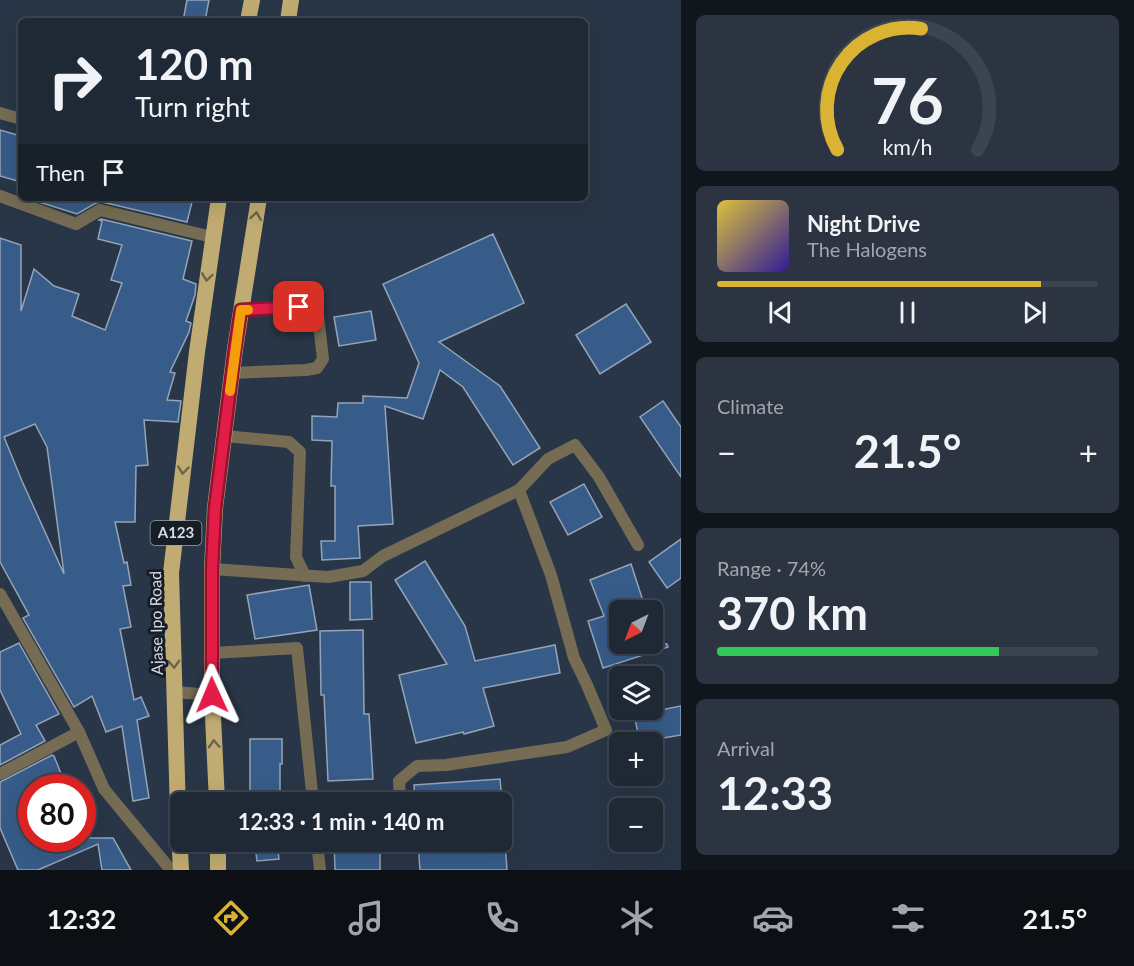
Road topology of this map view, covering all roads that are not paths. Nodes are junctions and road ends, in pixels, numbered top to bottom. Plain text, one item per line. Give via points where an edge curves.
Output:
1 (252, 0) edge
2 (291, 0) edge
3 (249, 18) edge
4 (288, 18) edge
5 (0, 113) edge
6 (18, 118) edge
7 (0, 196) edge
8 (218, 201) edge
9 (259, 201) edge
10 (212, 237) junction
11 (241, 310) junction
12 (232, 373) junction
13 (225, 436) junction
14 (519, 490) junction
15 (638, 544) dead end
16 (212, 569) junction
17 (305, 576) junction
18 (0, 594) edge
19 (212, 653) junction
20 (175, 692) junction
21 (212, 695) junction
22 (79, 732) junction
23 (0, 774) edge
24 (217, 792) edge
25 (312, 792) edge
26 (400, 792) edge
27 (218, 852) edge
28 (318, 852) edge
29 (171, 870) edge
30 (181, 870) edge
31 (218, 870) edge
32 (320, 870) edge

1 - 3 highway
2 - 4 highway
5 - 6 street
7 - 10 street via 76,224 100,210
8 - 10 highway, Ajase Ipo Road / A123
11 -> 9 highway, A123
10 -> 20 highway, Ajase Ipo Road / A123 via 171,573
11 - 12 highway, A123
11 - 12 street via 311,309 318,316 323,359 317,368 306,370
12 - 13 highway, A123
13 - 16 highway, A123
13 - 17 street via 289,442 300,452 296,557
14 - 15 street via 549,459 574,445 599,477
14 - 17 street via 383,556 363,572
14 - 26 street via 551,574 574,658 606,730 567,747 417,766 399,781
16 - 17 street
16 - 19 highway, A123
18 - 22 street
19 - 21 highway, A123
19 - 25 street via 297,648
20 - 21 street
20 - 30 highway, Ajase Ipo Road / A123
24 -> 21 highway, A123
22 - 23 street
22 - 29 street via 104,789
27 - 31 highway
28 - 32 street

